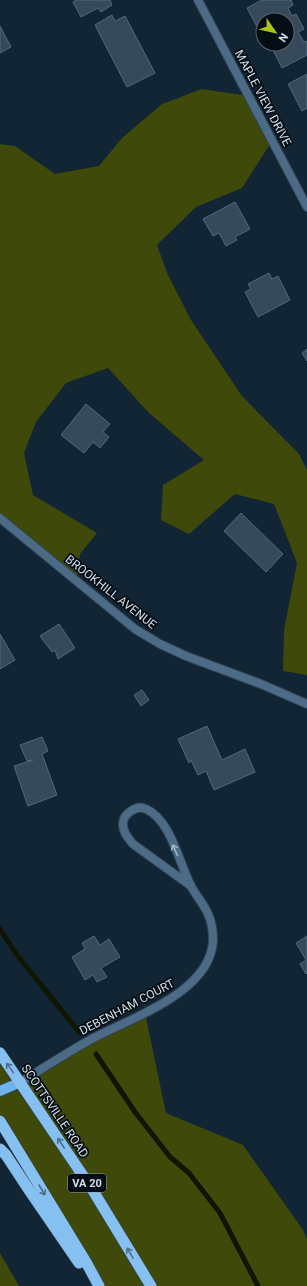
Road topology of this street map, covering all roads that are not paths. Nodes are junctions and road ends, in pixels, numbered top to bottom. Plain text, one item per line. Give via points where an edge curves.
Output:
1 (198, 0) edge
2 (307, 208) edge
3 (0, 518) edge
4 (307, 704) edge
5 (191, 886) junction
6 (0, 1053) edge
7 (21, 1082) junction
8 (0, 1091) edge
9 (0, 1121) edge
10 (0, 1149) edge
11 (95, 1286) edge
12 (99, 1286) edge
13 (151, 1286) edge

1 - 2 street, MAPLE VIEW DRIVE
3 - 4 street, BROOKHILL AVENUE via 135,628 160,644
5 -> 5 street, DEBENHAM COURT via 165,826 146,808 131,810 123,825 126,835 133,844
5 - 7 street, DEBENHAM COURT via 208,914 213,942 205,966 195,980 182,991 88,1041
7 -> 6 highway, SCOTTSVILLE ROAD / VA 20
7 - 8 main road
13 -> 7 highway, SCOTTSVILLE ROAD / VA 20 via 92,1189
9 -> 12 highway
10 - 11 highway

